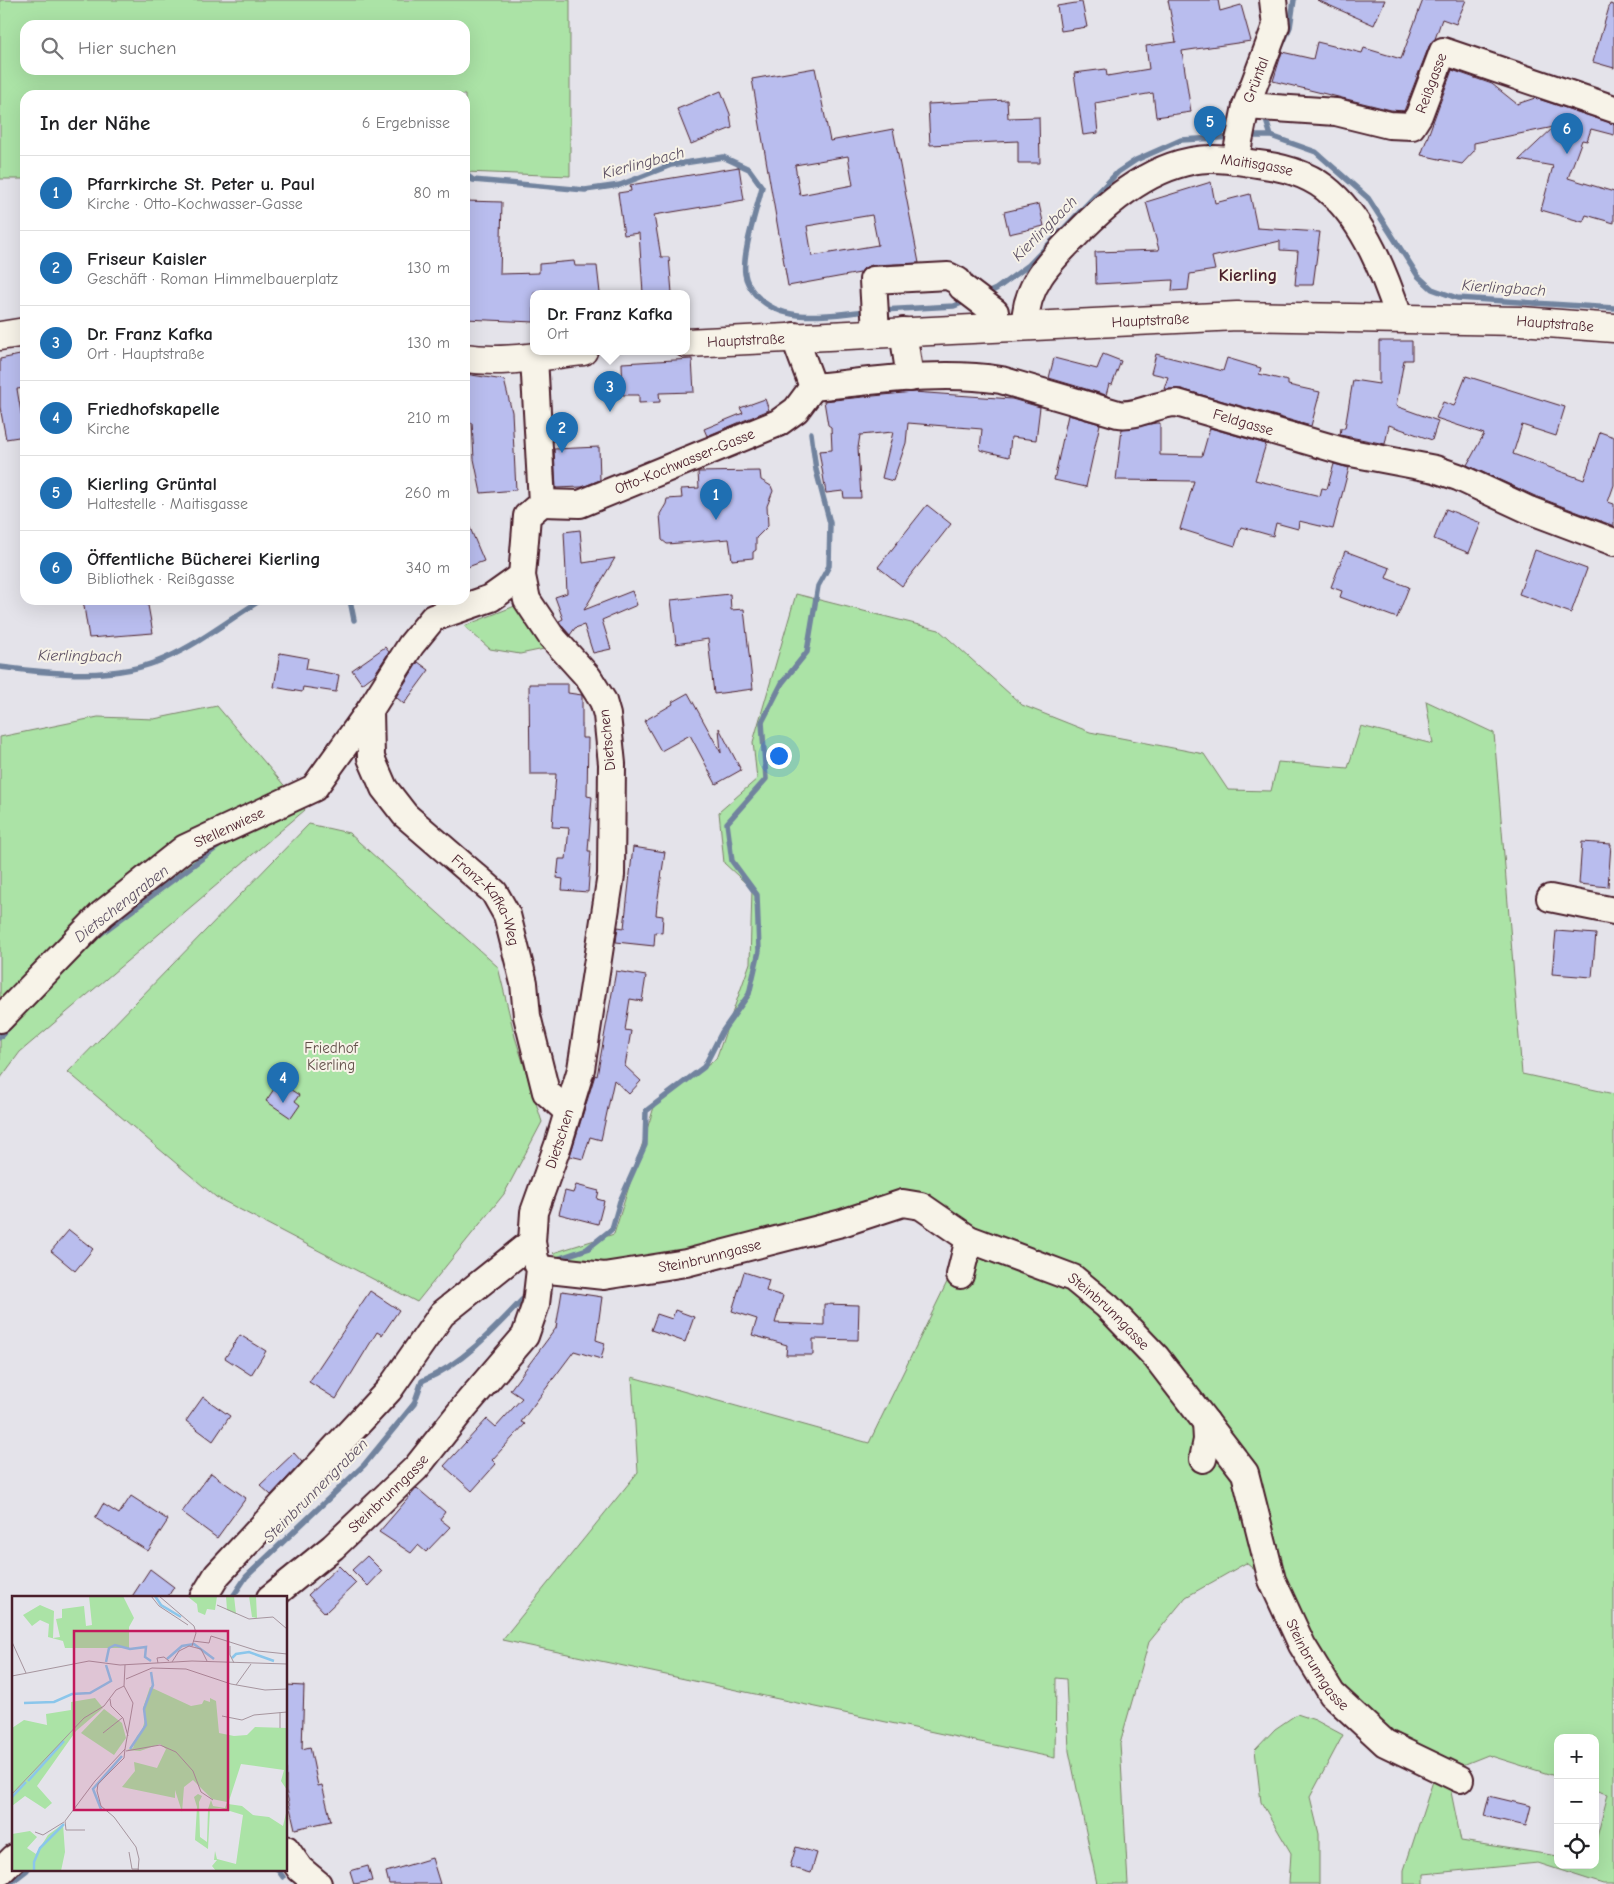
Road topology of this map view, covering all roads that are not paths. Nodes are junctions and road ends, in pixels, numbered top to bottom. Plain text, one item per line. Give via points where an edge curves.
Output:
1 (1272, 0) edge
2 (1614, 109) edge
3 (1244, 112) junction
4 (1237, 152) junction
5 (991, 316) junction
6 (1399, 318) junction
7 (1025, 325) junction
8 (876, 326) junction
9 (1614, 328) edge
10 (903, 331) junction
11 (20, 333) edge
12 (0, 336) edge
13 (794, 336) junction
14 (690, 343) edge
15 (550, 355) edge
16 (534, 357) junction
17 (470, 359) edge
18 (910, 378) junction
19 (813, 387) junction
20 (542, 503) junction
21 (1614, 542) edge
22 (522, 576) junction
23 (370, 710) junction
24 (1550, 898) dead end
25 (1614, 911) edge
26 (0, 1019) edge
27 (568, 1112) junction
28 (969, 1239) junction
29 (532, 1242) junction
30 (540, 1269) junction
31 (960, 1275) dead end
32 (1206, 1422) junction
33 (1202, 1459) dead end
34 (204, 1596) edge
35 (272, 1596) edge
36 (1460, 1779) dead end
37 (288, 1852) edge
38 (12, 1860) edge
39 (0, 1872) edge
40 (318, 1884) edge

1 - 3 street, Grüntal via 1276,26
2 - 3 street, Reißgasse via 1443,51 1412,126 1389,125 1336,112
3 - 4 street, Grüntal
4 - 6 street, Maitisgasse via 1309,178 1329,191 1350,213 1382,268
4 - 7 street, Maitisgasse via 1184,162 1138,182 1096,214 1045,267 1025,306
5 - 7 main road, Hauptstraße
5 - 8 street via 958,281 948,276 873,280
5 - 10 main road, Hauptstraße
6 - 7 main road, Hauptstraße via 1237,316
6 - 9 main road, Hauptstraße via 1521,321
8 - 10 main road, Hauptstraße
8 - 13 main road, Hauptstraße
10 - 18 street
11 - 12 main road
13 - 14 main road, Hauptstraße
13 - 19 street
15 - 16 main road
16 - 17 main road
16 - 20 street
18 - 19 street
18 - 21 street, Feldgasse via 982,377 1001,380 1128,415 1165,402 1177,402 1346,452 1435,469
19 - 20 street, Otto-Kochwasser-Gasse via 796,410 778,423 580,504
20 - 22 street, Dietschen via 527,516
22 - 23 street, Stellenwiese via 491,598 433,618 410,645
22 - 27 street, Dietschen via 527,600 603,701 612,764 611,875 581,1069
23 - 26 street, Stellenwiese via 314,788 185,848 102,914
23 - 27 street, Franz-Kafka-Weg via 371,758 384,788 405,815 494,892 507,915 546,1092
24 - 25 street
27 - 29 street, Dietschen via 534,1212
28 - 30 street, Steinbrunngasse via 921,1206 903,1203 842,1223 686,1264 604,1276
28 - 31 street
28 - 32 street, Steinbrunngasse via 1073,1278 1107,1306 1156,1357
29 - 30 street, Steinbrunngasse
29 - 34 street via 442,1314 389,1390 217,1575
30 - 35 street, Steinbrunngasse via 536,1304 525,1336 416,1468 333,1547
32 - 33 street via 1207,1440
32 - 36 street, Steinbrunngasse via 1245,1474 1272,1580 1302,1645 1332,1694 1385,1743
37 - 40 street via 300,1869
38 - 39 street

